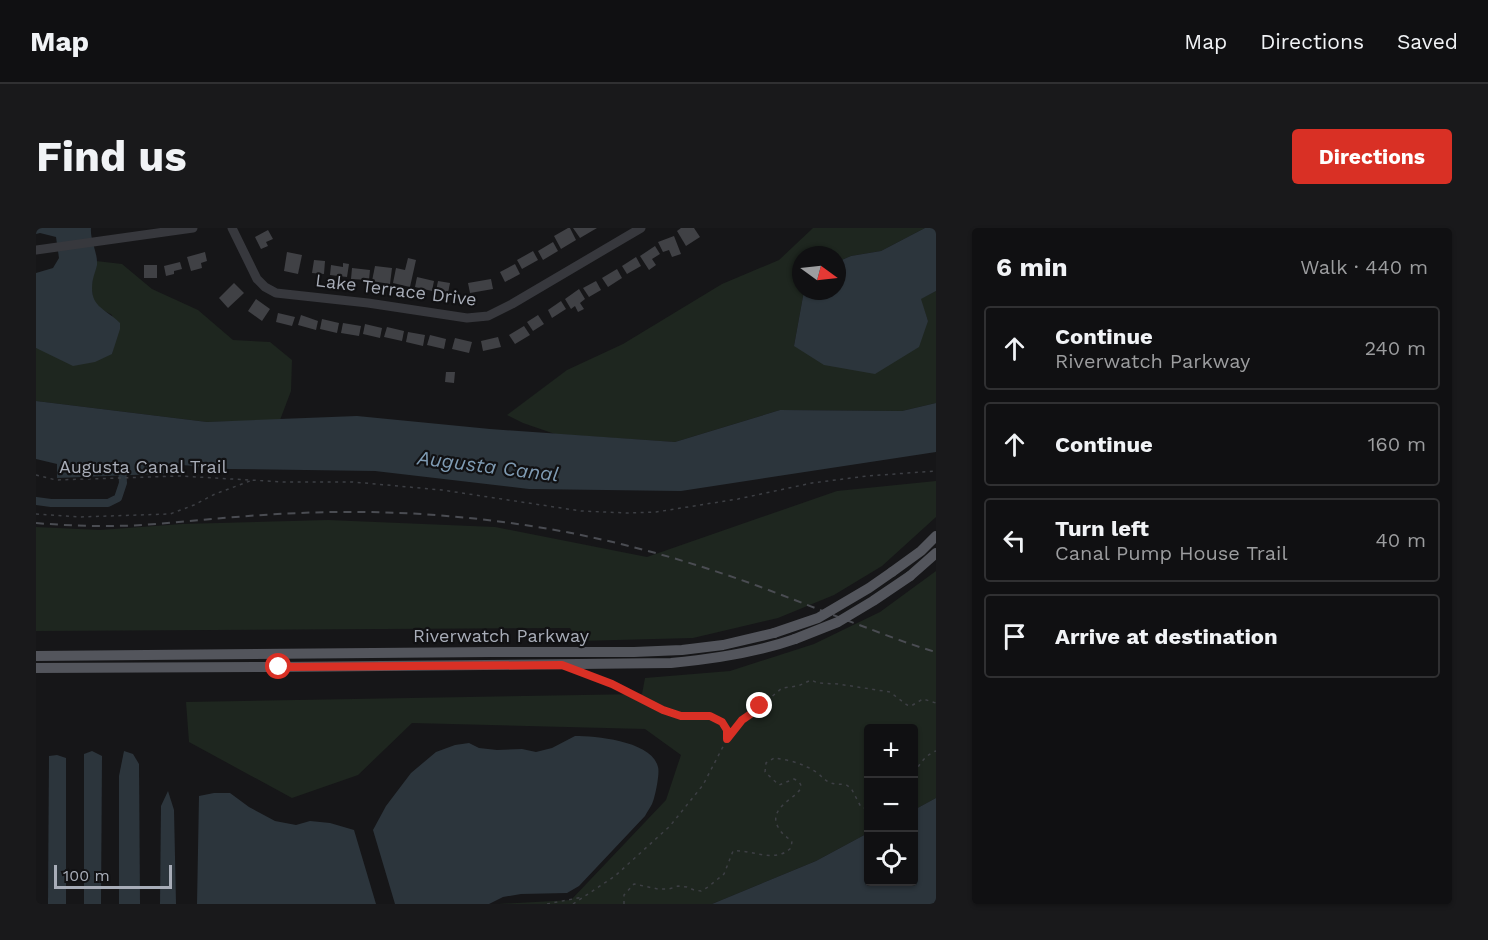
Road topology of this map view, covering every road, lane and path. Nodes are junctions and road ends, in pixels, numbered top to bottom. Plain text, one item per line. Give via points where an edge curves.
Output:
1 (193, 228) edge
2 (232, 228) edge
3 (641, 228) edge
4 (36, 250) edge
5 (936, 471) edge
6 (36, 475) edge
7 (251, 480) junction
8 (36, 514) edge
9 (936, 536) edge
10 (936, 553) edge
11 (36, 656) edge
12 (36, 668) edge
13 (582, 672) dead end
14 (936, 704) edge
15 (727, 739) junction
16 (936, 751) edge
17 (918, 766) edge
18 (864, 808) edge
19 (584, 897) junction
20 (547, 904) edge
21 (573, 904) edge
22 (624, 904) edge

1 - 4 street
2 - 3 street, Lake Terrace Drive via 256,279 265,288 467,318 488,316 512,304
5 - 7 path, Augusta Canal Trail via 867,476 656,512 628,513 353,482
6 - 7 path, Augusta Canal Trail via 56,480 180,476
7 - 8 path via 171,514
9 - 11 main road, Riverwatch Parkway, bridge via 869,588 818,618 723,645 634,652
10 - 12 main road, Riverwatch Parkway, bridge via 910,576 838,622 748,653 711,659 651,664
13 - 15 path via 663,710 681,716 710,716 722,722
14 - 15 path via 923,699 911,706 890,692 811,680 782,688 742,720
15 - 19 path via 703,785 670,826 615,876
16 - 17 path
18 - 22 path via 845,784 828,783 807,766 774,758 766,763 765,771 775,782 779,785 794,779 800,785 799,793 775,816 781,833 792,841 791,848 773,856 732,851 724,874 701,891 634,884 624,895
19 - 20 path
19 - 21 path

